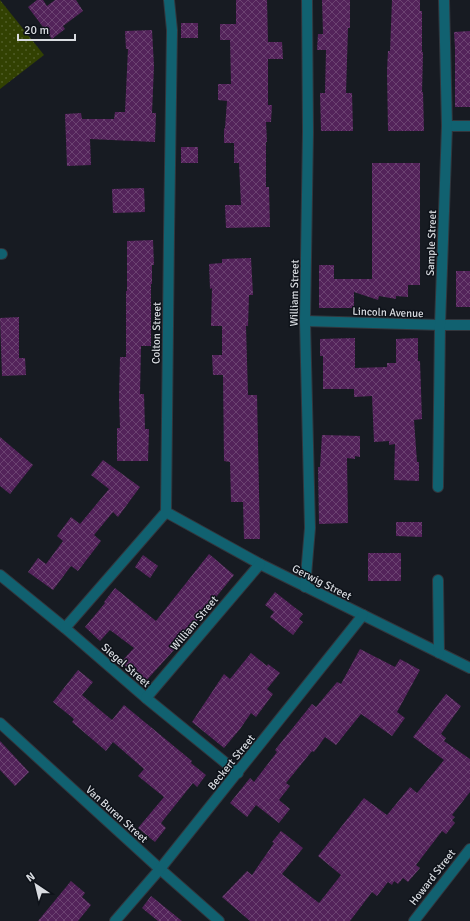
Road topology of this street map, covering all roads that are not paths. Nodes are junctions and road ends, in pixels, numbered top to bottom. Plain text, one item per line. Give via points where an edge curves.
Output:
1 (169, 0) edge
2 (307, 0) edge
3 (444, 0) edge
4 (447, 126) junction
5 (470, 126) edge
6 (305, 321) junction
7 (440, 325) junction
8 (470, 325) edge
9 (438, 487) dead end
10 (166, 512) junction
11 (260, 564) junction
12 (0, 574) edge
13 (438, 580) dead end
14 (305, 587) junction
15 (363, 615) junction
16 (65, 628) junction
17 (439, 653) junction
18 (470, 668) edge
19 (146, 698) junction
20 (0, 723) edge
21 (238, 773) junction
22 (470, 849) edge
23 (160, 869) junction
24 (115, 921) edge
25 (219, 921) edge
26 (414, 921) edge

1 - 10 street, Colton Street via 172,30
2 - 6 street, William Street
3 - 4 street, Sample Street
4 - 5 street
4 - 7 street, Sample Street
6 - 7 street, Lincoln Avenue
6 - 14 street, William Street via 310,528
7 - 8 street, Lincoln Avenue
7 - 9 street, Sample Street
10 - 11 street, Gerwig Street
10 - 16 street
11 - 14 street, Gerwig Street
11 - 19 street, William Street
12 - 16 street, Siegel Street
13 - 17 street
14 - 15 street, Gerwig Street
15 - 17 street, Gerwig Street
15 - 21 street, Beckert Street
16 - 19 street, Siegel Street
17 - 18 street, Gerwig Street
19 - 21 street, Siegel Street
20 - 23 street, Van Buren Street
21 - 23 street, Beckert Street
22 - 26 street, Howard Street
23 - 24 street, Beckert Street
23 - 25 street, Van Buren Street

